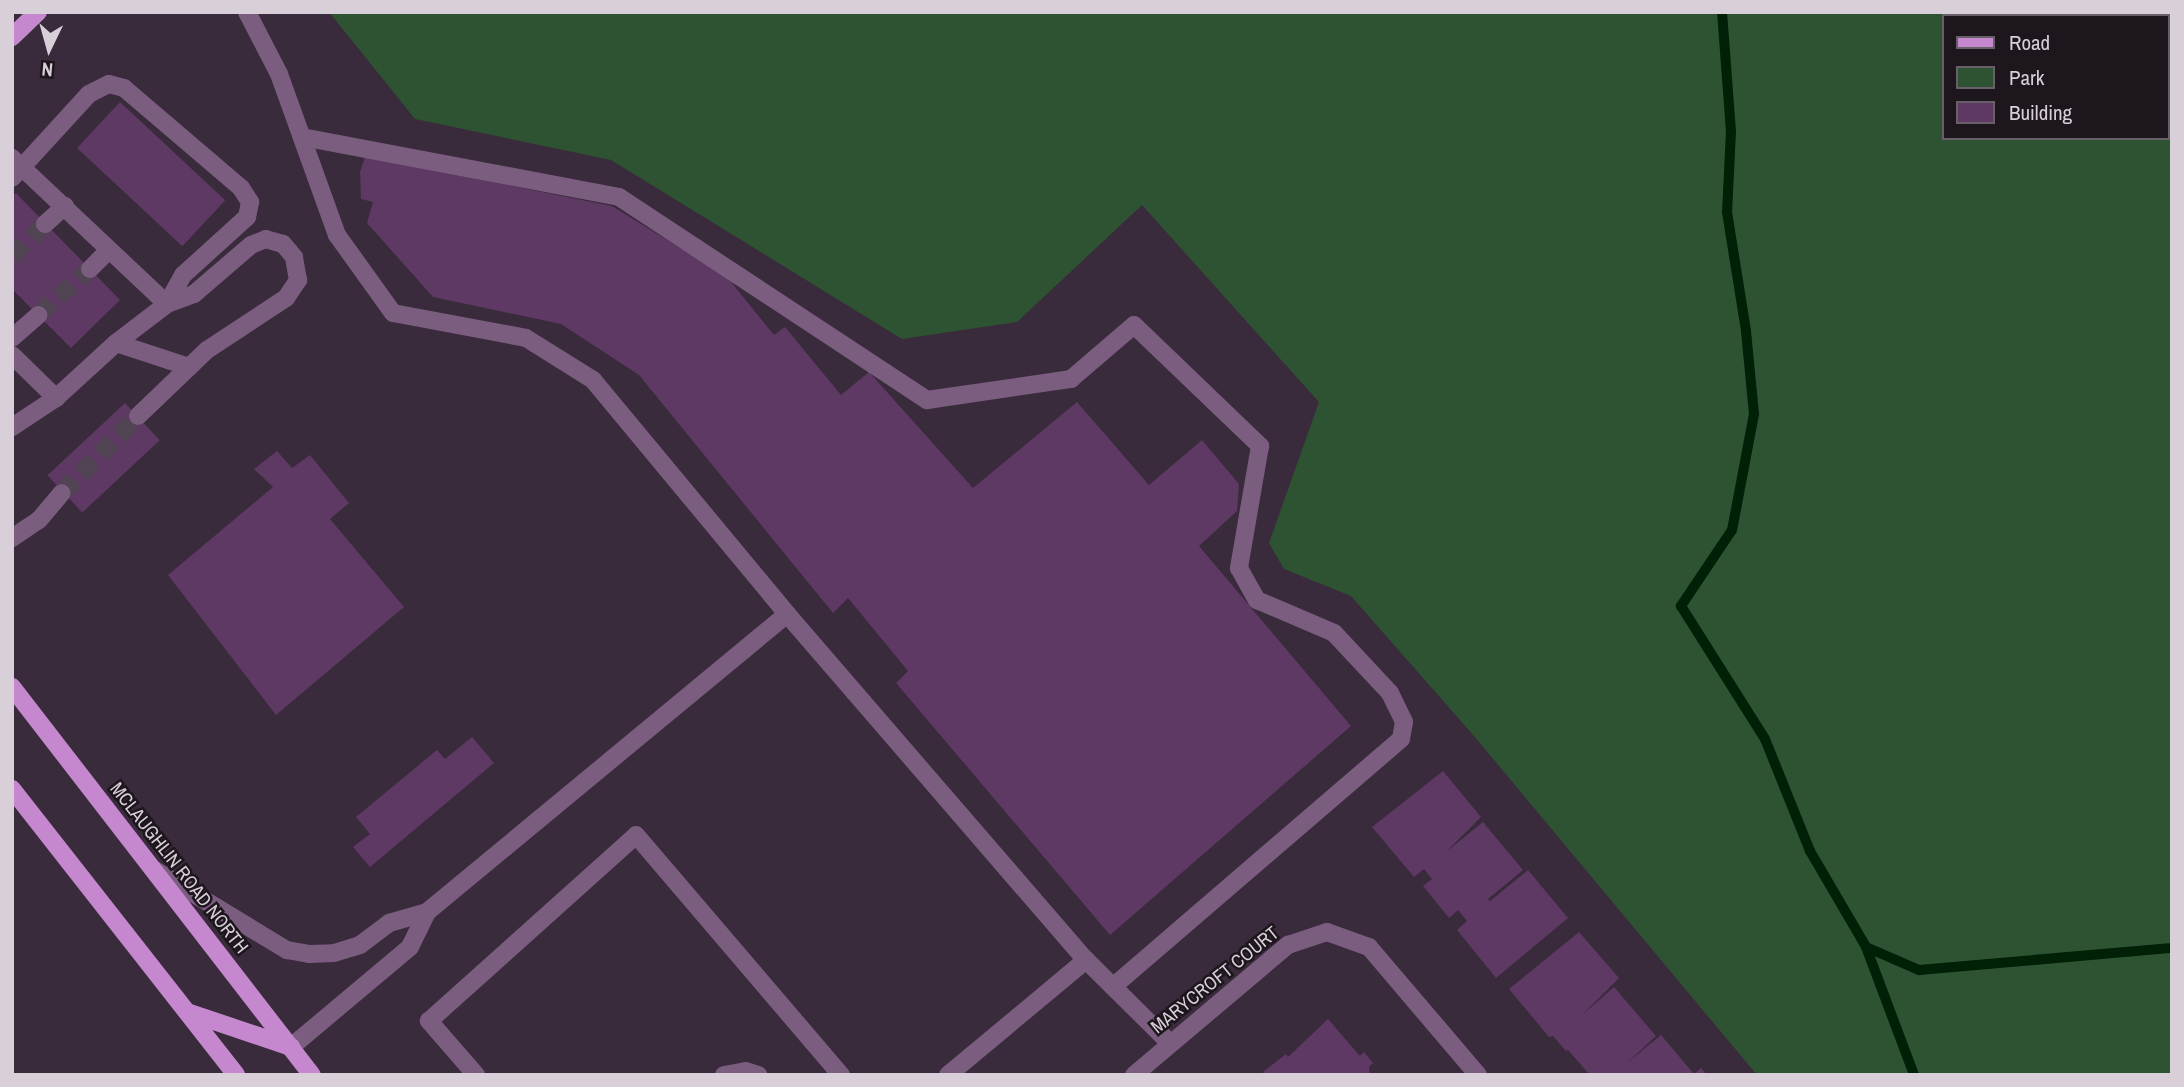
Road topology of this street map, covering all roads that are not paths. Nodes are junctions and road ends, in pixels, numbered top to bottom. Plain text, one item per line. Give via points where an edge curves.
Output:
1 (38, 12) edge
2 (247, 12) edge
3 (12, 37) edge
4 (302, 137) junction
5 (16, 168) edge
6 (65, 206) junction
7 (45, 224) tunnel mouth
8 (109, 250) junction
9 (90, 269) tunnel mouth
10 (167, 304) junction
11 (38, 315) tunnel mouth
12 (12, 338) edge
13 (117, 343) junction
14 (12, 355) edge
15 (189, 367) junction
16 (56, 398) junction
17 (138, 416) tunnel mouth
18 (12, 427) edge
19 (62, 493) tunnel mouth
20 (12, 538) edge
21 (786, 614) junction
22 (12, 687) edge
23 (12, 789) edge
24 (153, 869) junction
25 (428, 912) junction
26 (1086, 960) junction
27 (1113, 987) junction
28 (190, 1013) junction
29 (1170, 1043) junction
30 (291, 1047) junction
31 (236, 1075) edge
32 (312, 1075) edge
33 (476, 1075) edge
34 (723, 1075) edge
35 (758, 1075) edge
36 (841, 1075) edge
37 (948, 1075) edge
38 (1134, 1075) edge
39 (1478, 1075) edge

1 - 3 main road
2 - 4 street via 279,74
4 - 21 street via 337,235 393,313 527,338 593,380
4 - 27 street via 619,197 927,400 1072,379 1134,326 1260,446 1239,568 1257,600 1334,633 1390,693 1404,722 1401,739
5 - 6 street
5 - 10 street via 89,94 109,84 124,88 241,188 250,202 247,217 183,275
6 - 7 street
6 - 8 street
8 - 9 street
8 - 10 street
10 - 13 street
10 - 15 street via 194,294 251,245 266,239 283,244 294,257 298,279 286,298
11 - 12 street
13 - 15 street
13 - 16 street
14 - 16 street
15 - 17 street
16 - 18 street
19 - 20 street via 39,520
21 - 25 street
21 - 26 street
22 - 24 main road, MCLAUGHLIN ROAD NORTH
23 - 28 main road
24 - 25 street via 250,929 298,952 334,953 360,945 390,923
24 - 30 main road, MCLAUGHLIN ROAD NORTH
25 - 30 street via 410,947
26 - 27 street
26 - 37 street
27 - 29 street
28 - 30 main road
28 - 31 main road
29 - 38 street, MARYCROFT COURT
29 - 39 street, MARYCROFT COURT via 1288,945 1327,932 1369,947
30 - 32 main road, MCLAUGHLIN ROAD NORTH
33 - 36 street via 429,1021 636,835
34 - 35 street via 746,1071

